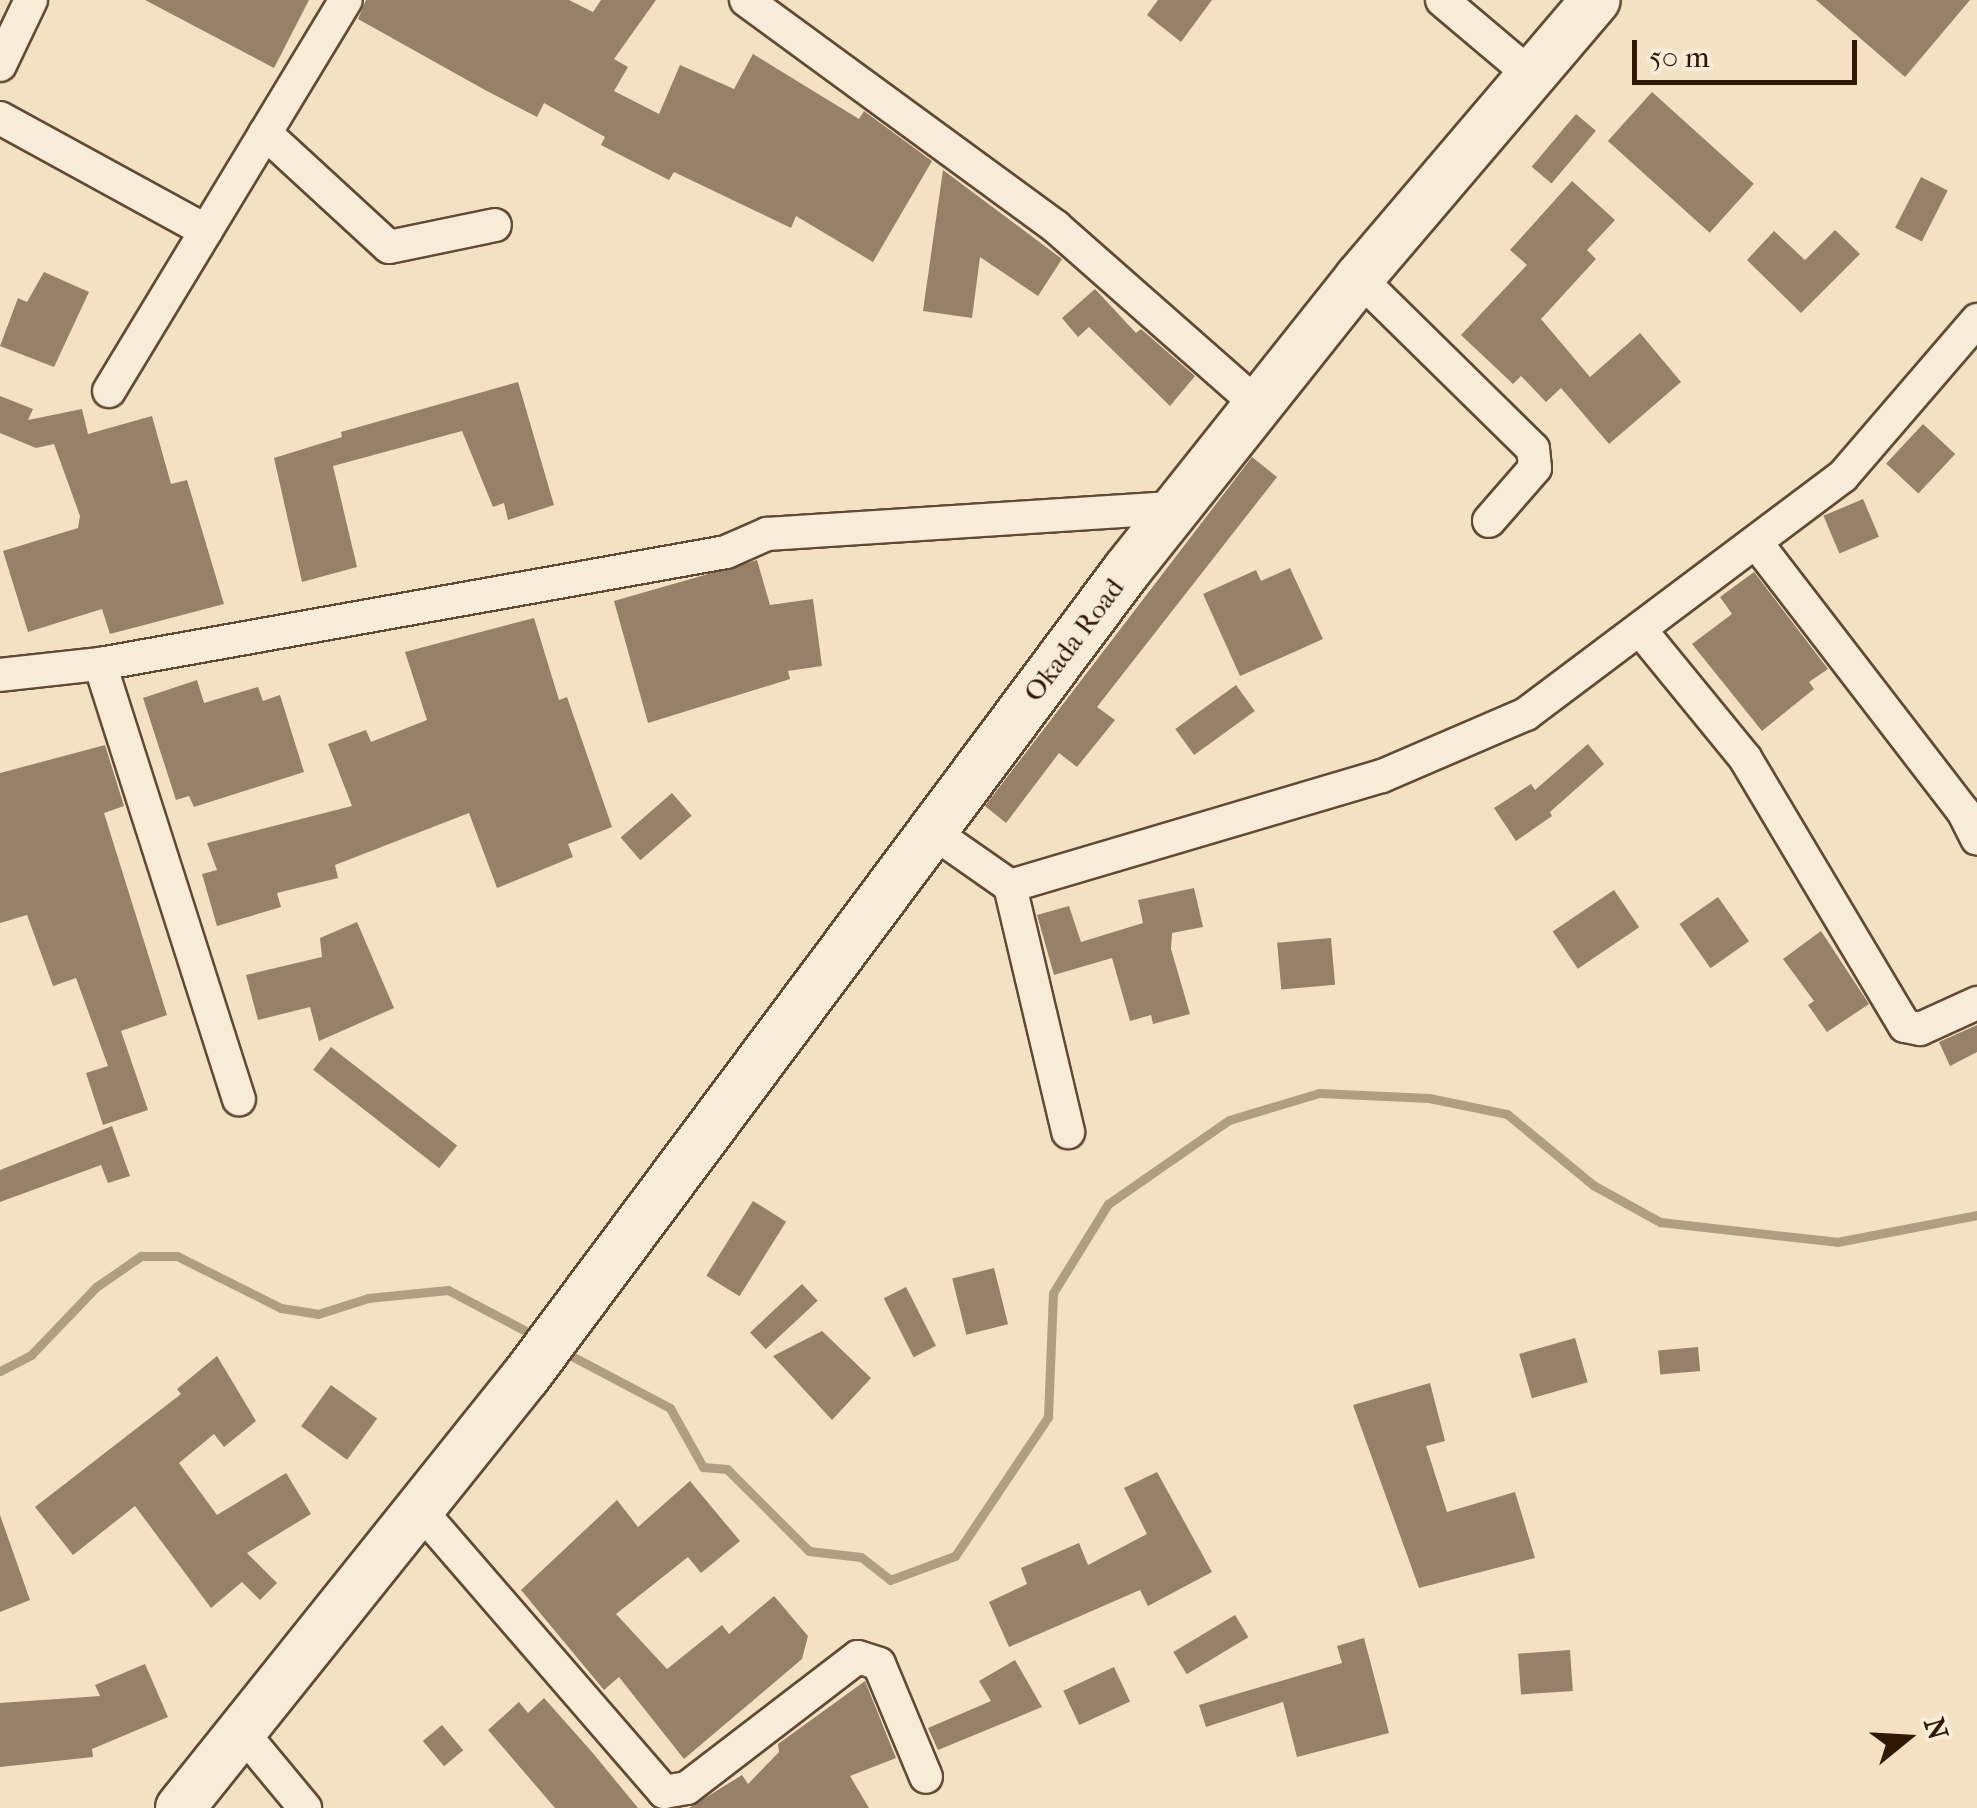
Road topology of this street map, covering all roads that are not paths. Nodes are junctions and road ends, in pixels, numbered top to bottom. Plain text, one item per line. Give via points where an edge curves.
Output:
1 (31, 0) edge
2 (346, 0) edge
3 (746, 0) edge
4 (1442, 0) edge
5 (1596, 0) edge
6 (0, 65) edge
7 (1532, 76) junction
8 (0, 118) edge
9 (266, 133) junction
10 (495, 225) dead end
11 (206, 231) junction
12 (1359, 278) junction
13 (1977, 320) edge
14 (109, 391) dead end
15 (1258, 406) junction
16 (1179, 506) junction
17 (1490, 521) dead end
18 (1758, 545) junction
19 (1642, 632) junction
20 (100, 664) junction
21 (0, 676) edge
22 (930, 830) junction
23 (1977, 838) edge
24 (1010, 886) junction
25 (1977, 1002) edge
26 (239, 1099) dead end
27 (1068, 1132) dead end
28 (420, 1510) junction
29 (242, 1732) junction
30 (926, 1777) dead end
31 (180, 1808) edge
32 (304, 1808) edge

1 - 6 street
2 - 9 street
3 - 15 street via 1056,227
4 - 7 street
5 - 7 street, Okada Road
7 - 12 street, Okada Road
8 - 11 street
9 - 10 street via 389,247
9 - 11 street
11 - 14 street
12 - 15 street, Okada Road
12 - 17 street via 1533,448 1535,468
13 - 18 street via 1843,476
15 - 16 street, Okada Road
16 - 20 street via 768,534 726,552
16 - 22 street, Okada Road
18 - 19 street
18 - 23 street via 1964,811
19 - 24 street via 1526,714 1456,748
19 - 25 street via 1745,758 1905,1026 1920,1029
20 - 21 street
20 - 26 street
22 - 24 street
22 - 28 street, Okada Road
24 - 27 street
28 - 29 street, Okada Road
28 - 30 street via 664,1792 687,1788 858,1657 879,1664
29 - 31 street, Okada Road
29 - 32 street

